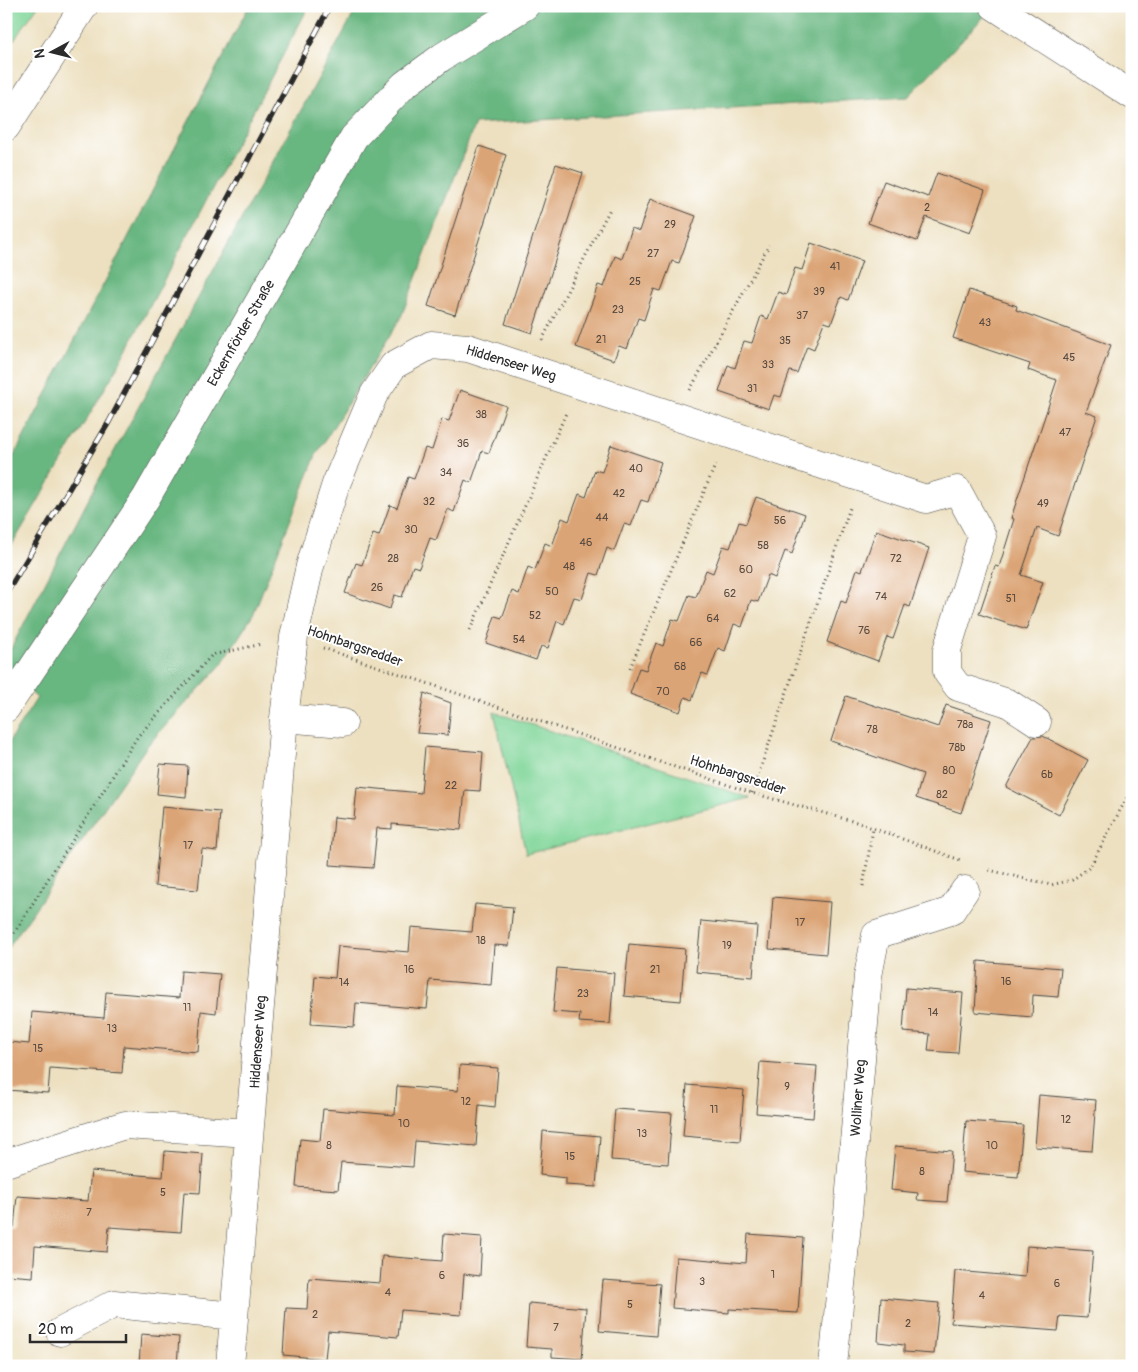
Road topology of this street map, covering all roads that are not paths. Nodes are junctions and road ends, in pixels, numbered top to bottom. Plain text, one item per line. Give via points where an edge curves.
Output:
1 (84, 6) edge
2 (525, 6) edge
3 (994, 6) edge
4 (1132, 95) edge
5 (6, 126) edge
6 (6, 708) edge
7 (284, 718) junction
8 (1037, 722) dead end
9 (343, 723) dead end
10 (965, 890) dead end
11 (249, 1133) junction
12 (6, 1163) edge
13 (234, 1316) junction
14 (60, 1332) dead end
15 (230, 1366) edge
16 (832, 1366) edge

1 - 5 street
2 - 6 street, Eckernförder Straße via 442,57 404,85 354,137 146,498
3 - 4 street
7 - 8 street, Hiddenseer Weg via 294,637 310,566 336,484 374,394 394,365 431,345 468,348 926,499 957,490 982,536 947,650 947,672 958,687 1008,703
7 - 9 street
7 - 11 street, Hiddenseer Weg
10 - 16 street, Wolliner Weg via 951,912 876,935 868,976
11 - 12 street via 125,1124
11 - 13 street, Hiddenseer Weg
13 - 14 street via 114,1304
13 - 15 street, Hiddenseer Weg

